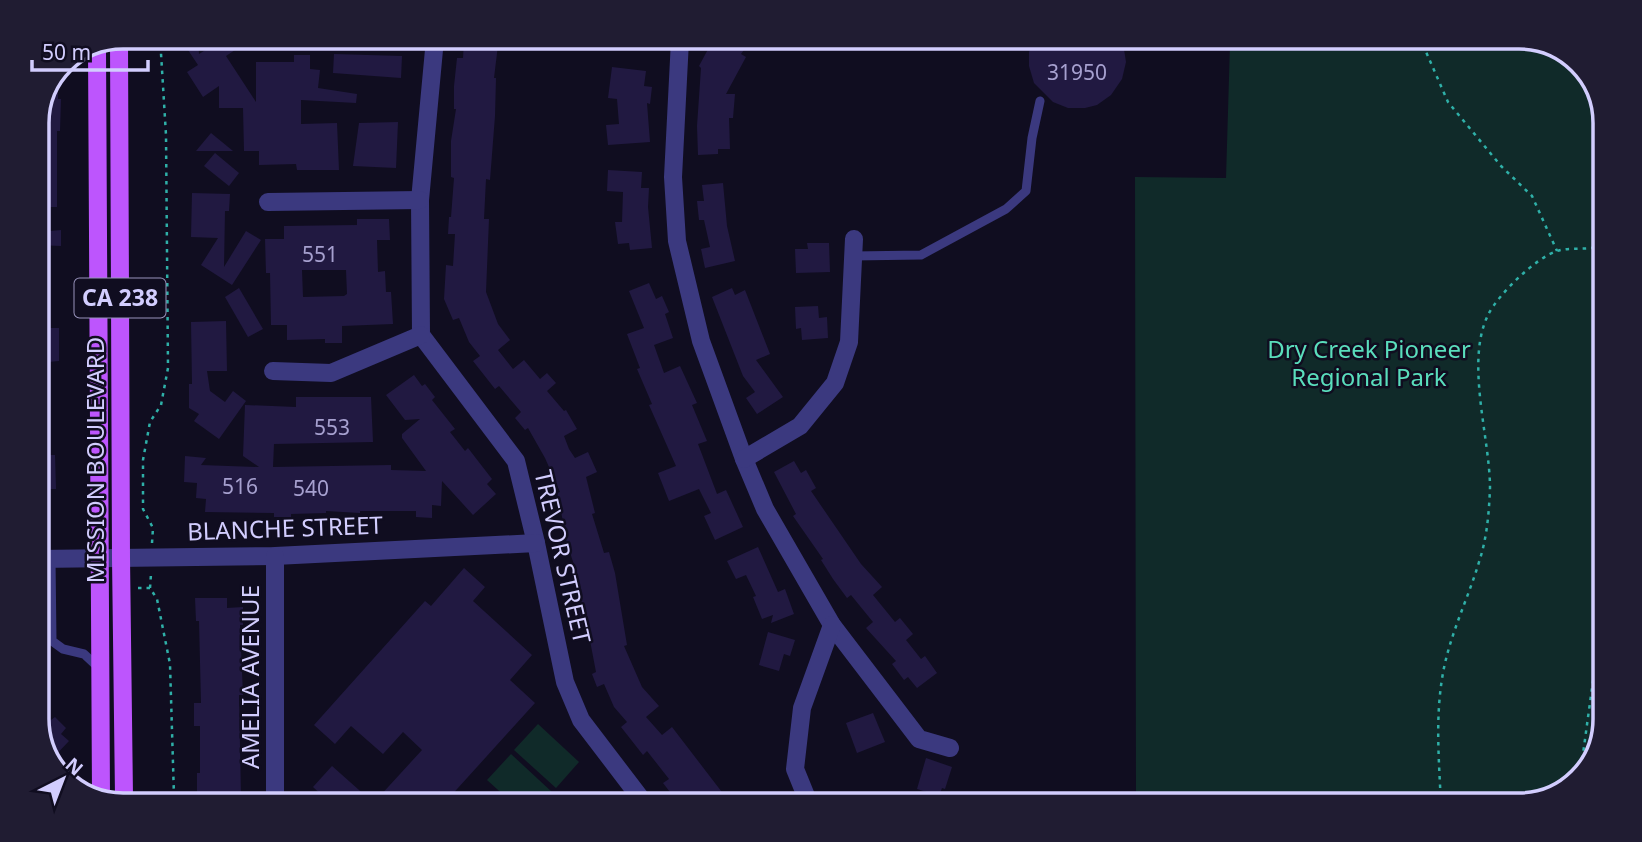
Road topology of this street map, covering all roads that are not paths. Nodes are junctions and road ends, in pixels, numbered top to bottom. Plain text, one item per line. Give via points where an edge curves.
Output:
1 (119, 49) edge
2 (434, 49) edge
3 (680, 49) edge
4 (97, 54) edge
5 (1040, 101) dead end
6 (420, 200) junction
7 (268, 202) dead end
8 (854, 247) joint
9 (421, 335) junction
10 (273, 371) dead end
11 (744, 459) junction
12 (536, 542) junction
13 (275, 556) junction
14 (101, 558) junction
15 (121, 558) junction
16 (49, 559) edge
17 (49, 618) edge
18 (832, 625) junction
19 (101, 670) junction
20 (950, 748) dead end
21 (102, 789) edge
22 (124, 793) edge
23 (275, 793) edge
24 (637, 793) edge
25 (805, 793) edge

1 - 15 main road, MISSION BOULEVARD / CA 238
2 - 6 street
3 - 11 street via 673,177 677,241 701,341
4 - 14 main road, MISSION BOULEVARD / CA 238
5 - 8 lane via 1026,191 1006,209 922,255
6 - 7 street
6 - 9 street
8 - 11 street via 849,342 835,383 800,426
9 - 10 street via 331,373
9 - 12 street, TREVOR STREET via 516,461
11 - 18 street via 765,509
12 - 13 street, BLANCHE STREET
12 - 24 street, TREVOR STREET via 565,682 581,720
13 - 15 street, BLANCHE STREET
13 - 23 street, AMELIA AVENUE
14 - 15 street, BLANCHE STREET
14 - 16 street, BLANCHE STREET
14 - 19 main road, MISSION BOULEVARD / CA 238
15 - 22 main road, MISSION BOULEVARD / CA 238
17 - 19 lane via 51,641 85,654
18 - 20 street via 919,739
18 - 25 street via 802,708 795,769
19 - 21 main road, MISSION BOULEVARD / CA 238

